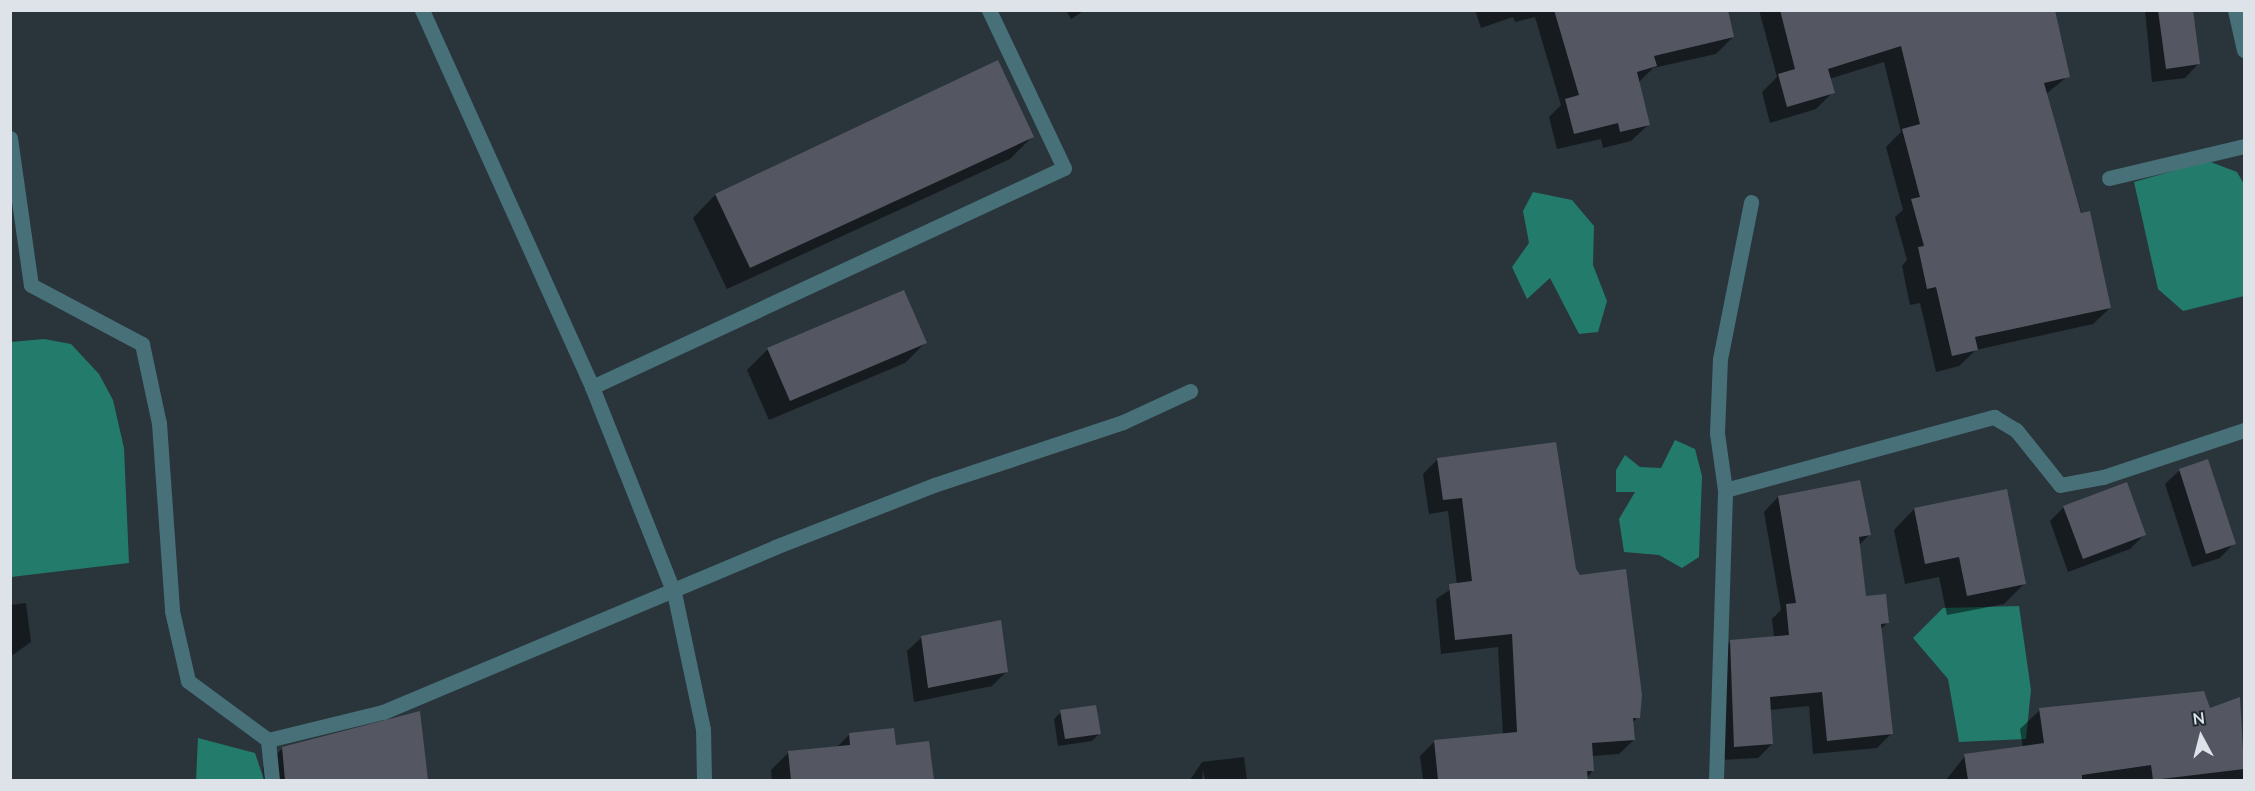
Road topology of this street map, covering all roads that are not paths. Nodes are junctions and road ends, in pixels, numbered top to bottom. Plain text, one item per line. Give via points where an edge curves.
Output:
1 (422, 10) edge
2 (989, 10) edge
3 (2235, 10) edge
4 (2244, 50) edge
5 (10, 138) edge
6 (2244, 146) edge
7 (2109, 178) dead end
8 (1751, 202) dead end
9 (592, 387) junction
10 (1190, 391) dead end
11 (2244, 430) edge
12 (1725, 490) junction
13 (675, 593) junction
14 (268, 740) junction
15 (272, 780) edge
16 (704, 780) edge
17 (1716, 780) edge

1 - 9 street
2 - 9 street via 1064,168
3 - 4 street
5 - 14 street via 31,285 142,344 159,423 172,611 188,681
6 - 7 street
8 - 12 street via 1720,359 1717,433
9 - 13 street
10 - 13 street via 1123,422 892,501
11 - 12 street via 2103,477 2060,485 2016,430 1994,417
12 - 17 street
13 - 14 street via 383,712
13 - 16 street via 703,729
14 - 15 street

